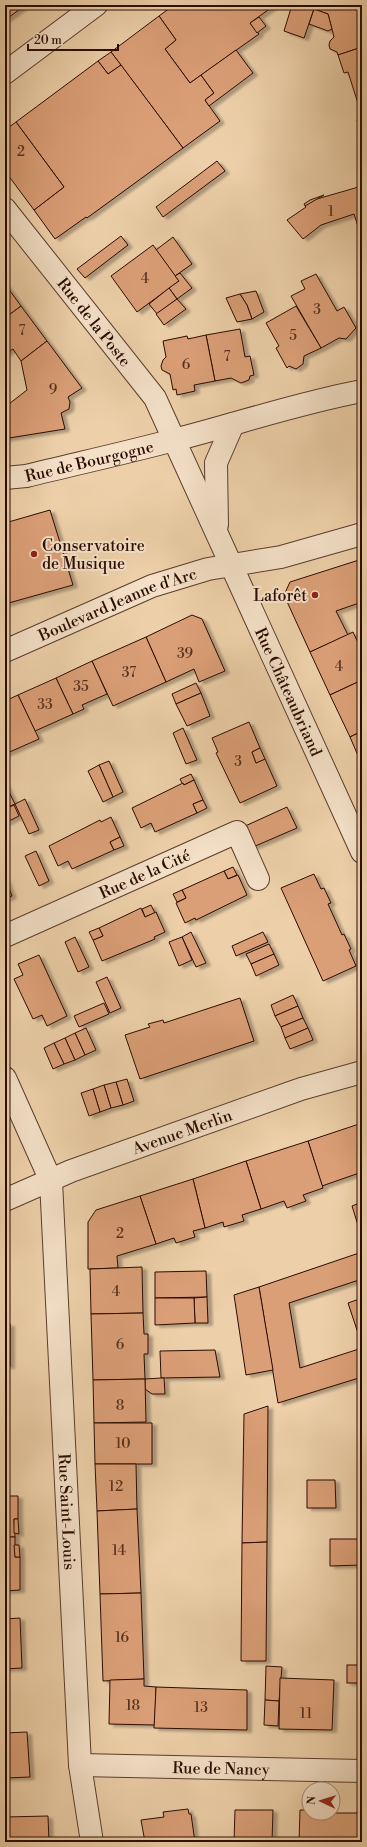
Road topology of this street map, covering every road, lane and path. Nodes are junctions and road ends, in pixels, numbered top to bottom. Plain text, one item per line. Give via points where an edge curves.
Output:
1 (96, 5) edge
2 (5, 73) edge
3 (5, 209) edge
4 (362, 391) edge
5 (233, 424) junction
6 (173, 441) junction
7 (5, 478) edge
8 (217, 532) junction
9 (362, 534) edge
10 (233, 566) junction
11 (5, 652) edge
12 (362, 852) edge
13 (258, 879) dead end
14 (5, 936) edge
15 (362, 1072) edge
16 (5, 1078) edge
17 (51, 1181) junction
18 (5, 1200) edge
19 (80, 1765) junction
20 (362, 1770) edge
21 (92, 1842) edge

1 - 2 street
3 - 6 street, Rue de la Poste via 155,398
4 - 5 street, Rue de Bourgogne via 330,397
5 - 6 street, Rue de Bourgogne
5 - 8 street via 216,463
6 - 7 street, Rue de Bourgogne via 26,476
6 - 8 street, Rue de la Poste
8 - 10 street, Rue Châteaubriand
9 - 10 street, Boulevard Jeanne d'Arc via 281,557
10 - 11 street, Boulevard Jeanne d'Arc via 208,569 152,586
10 - 12 street, Rue Châteaubriand
13 - 14 street, Rue de la Cité via 237,832
15 - 17 street, Avenue Merlin via 301,1089 71,1171
16 - 17 street
17 - 18 street, Avenue Merlin
17 - 19 street, Rue Saint-Louis
19 - 20 street, Rue de Nancy
19 - 21 street, Rue Saint-Louis

